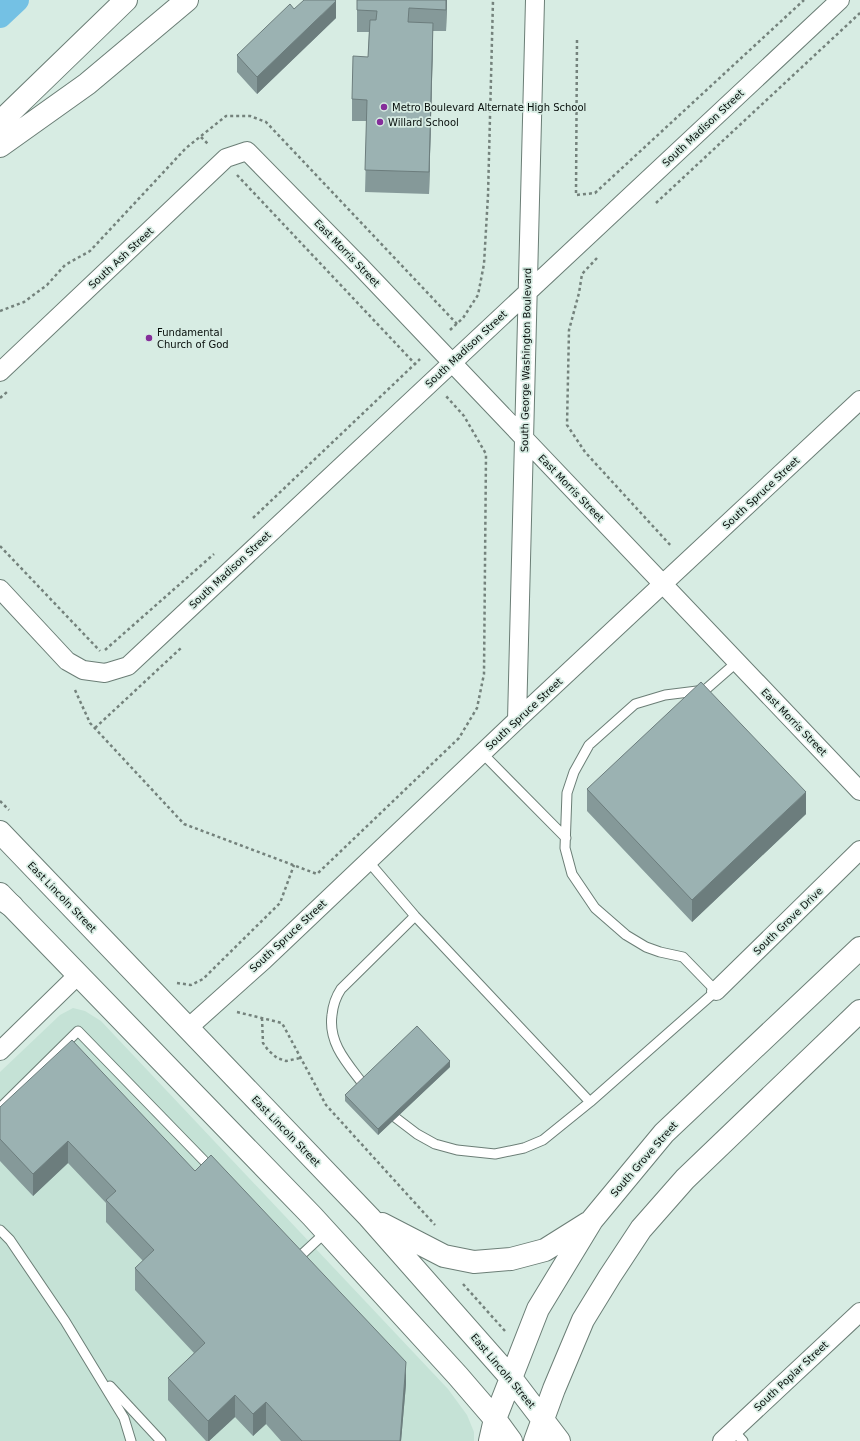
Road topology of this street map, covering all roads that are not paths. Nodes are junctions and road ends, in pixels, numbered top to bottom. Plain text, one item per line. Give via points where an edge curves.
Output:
1 (126, 0) edge
2 (187, 0) edge
3 (535, 0) edge
4 (840, 0) edge
5 (0, 122) edge
6 (0, 146) edge
7 (247, 152) joint
8 (528, 291) junction
9 (451, 362) junction
10 (0, 372) edge
11 (860, 400) edge
12 (524, 438) junction
13 (663, 584) junction
14 (0, 589) edge
15 (737, 662) junction
16 (517, 720) junction
17 (482, 753) junction
18 (860, 791) edge
19 (0, 832) edge
20 (566, 838) junction
21 (860, 850) edge
22 (368, 861) junction
23 (4, 899) edge
24 (415, 916) junction
25 (860, 948) edge
26 (78, 975) junction
27 (716, 991) junction
28 (860, 1011) edge
29 (188, 1028) junction
30 (0, 1051) edge
31 (363, 1084) edge
32 (590, 1102) junction
33 (0, 1108) edge
34 (396, 1118) edge
35 (221, 1179) edge
36 (369, 1217) junction
37 (592, 1220) junction
38 (0, 1230) edge
39 (326, 1232) junction
40 (287, 1246) edge
41 (860, 1312) edge
42 (96, 1372) junction
43 (511, 1378) junction
44 (495, 1419) junction
45 (543, 1419) junction
46 (733, 1437) edge
47 (131, 1441) edge
48 (161, 1441) edge
49 (490, 1441) edge
50 (511, 1441) edge
51 (534, 1441) edge
52 (559, 1441) edge

1 - 5 main road
2 - 6 main road via 88,84
3 - 8 street, South George Washington Boulevard
4 - 8 street, South Madison Street
7 - 9 street, East Morris Street
7 - 10 street, South Ash Street via 226,158
8 - 9 street, South Madison Street
8 - 12 street, South George Washington Boulevard
9 - 12 street, East Morris Street
9 - 14 street, South Madison Street via 128,666 105,673 83,670 68,661
11 - 13 street, South Spruce Street
12 - 13 street, East Morris Street
12 - 16 street, South George Washington Boulevard
13 - 15 street, East Morris Street
13 - 16 street, South Spruce Street
15 - 18 street, East Morris Street
15 - 20 lane via 705,690 635,704 589,745 574,772 567,793
16 - 17 street, South Spruce Street
17 - 20 lane
17 - 22 street, South Spruce Street
19 - 29 main road, East Lincoln Street
20 - 27 lane via 565,848 572,874 595,908 626,935 646,947 684,957
21 - 27 street, South Grove Drive
22 - 24 lane
22 - 29 street, South Spruce Street
23 - 26 main road
24 - 31 lane via 363,966 335,998 331,1025 333,1038
24 - 32 lane
25 - 37 main road, South Grove Street via 664,1133
26 - 30 street
26 - 39 main road
27 - 32 lane
28 - 45 main road via 685,1179 642,1229 583,1320
29 - 36 main road, East Lincoln Street
32 - 34 lane via 543,1140 524,1148 495,1154 457,1150 435,1144
33 - 35 lane via 78,1031
36 - 37 main road via 444,1256 474,1262 511,1259 545,1250
36 - 43 main road, East Lincoln Street
37 - 43 main road, South Grove Street via 538,1309
38 - 42 lane via 10,1240 65,1321
39 - 40 lane via 298,1258
39 - 44 main road
41 - 46 street, South Poplar Street
42 - 47 lane via 124,1418
42 - 48 lane
43 - 44 main road, South Grove Street
43 - 45 main road, East Lincoln Street
44 - 49 main road
44 - 50 main road
45 - 51 main road
45 - 52 main road, East Lincoln Street

